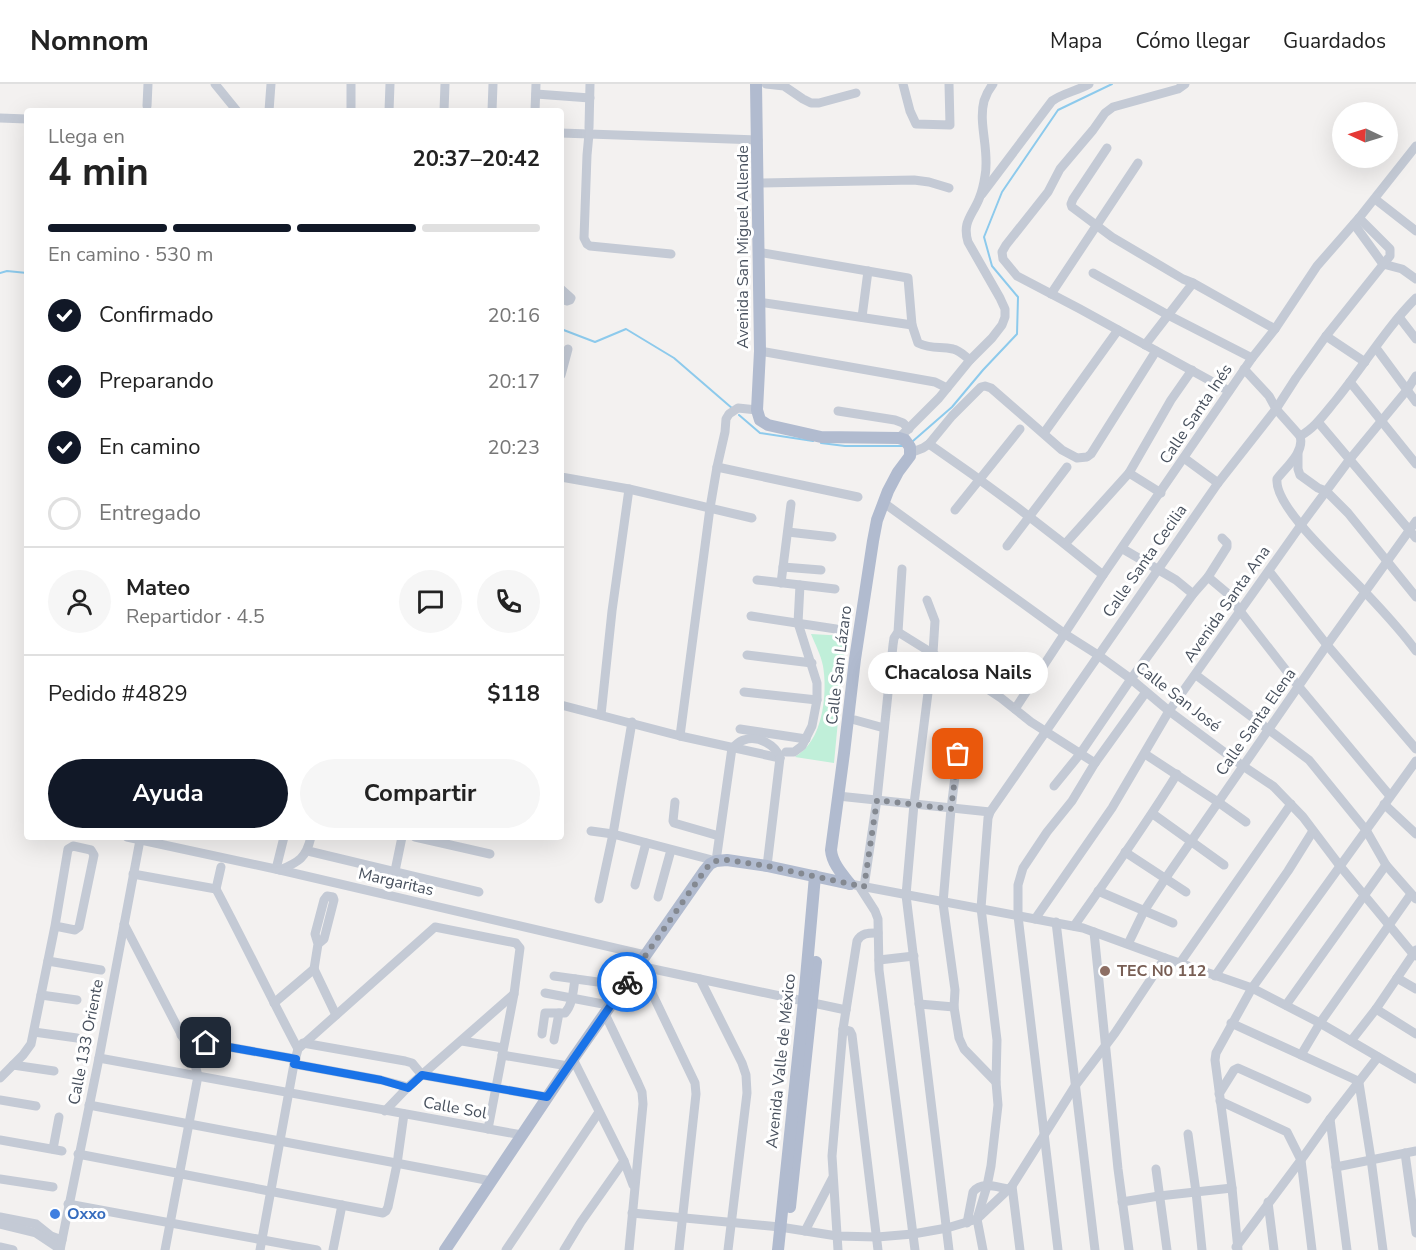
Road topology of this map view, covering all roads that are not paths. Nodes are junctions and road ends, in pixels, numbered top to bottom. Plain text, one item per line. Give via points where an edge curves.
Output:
1 (148, 84) edge
2 (215, 84) edge
3 (271, 84) edge
4 (351, 84) edge
5 (390, 84) edge
6 (445, 84) edge
7 (493, 84) edge
8 (590, 84) edge
9 (756, 84) edge
10 (766, 84) edge
11 (903, 84) edge
12 (949, 84) edge
13 (993, 84) edge
14 (1089, 84) edge
15 (1185, 84) edge
16 (536, 89) edge
17 (856, 93) dead end
18 (590, 98) junction
19 (147, 106) dead end
20 (235, 108) edge
21 (269, 108) edge
22 (351, 108) edge
23 (389, 108) edge
24 (444, 108) edge
25 (492, 108) edge
26 (535, 108) edge
27 (0, 118) edge
28 (24, 119) edge
29 (589, 131) junction
30 (564, 133) edge
31 (758, 140) junction
32 (1416, 146) edge
33 (1107, 148) dead end
34 (1138, 163) dead end
35 (758, 183) junction
36 (949, 188) dead end
37 (979, 198) junction
38 (1375, 199) junction
39 (1357, 221) junction
40 (1096, 225) junction
41 (1416, 231) edge
42 (758, 252) junction
43 (671, 254) dead end
44 (1383, 264) junction
45 (868, 271) junction
46 (1093, 273) dead end
47 (1416, 279) edge
48 (1192, 283) junction
49 (564, 292) edge
50 (1051, 294) junction
51 (1416, 298) edge
52 (564, 300) edge
53 (759, 302) junction
54 (1168, 315) junction
55 (862, 317) junction
56 (1399, 317) junction
57 (912, 325) junction
58 (1275, 329) junction
59 (1118, 330) junction
60 (1326, 336) junction
61 (1416, 339) edge
62 (1145, 345) junction
63 (1376, 348) junction
64 (568, 349) dead end
65 (760, 351) junction
66 (1156, 351) junction
67 (1252, 358) junction
68 (970, 360) junction
69 (1365, 362) junction
70 (564, 364) edge
71 (1244, 369) junction
72 (1192, 370) junction
73 (1416, 376) edge
74 (1350, 382) junction
75 (947, 388) junction
76 (1407, 390) junction
77 (1229, 391) junction
78 (1416, 402) edge
79 (1276, 409) junction
80 (757, 410) junction
81 (838, 411) dead end
82 (1318, 422) junction
83 (1382, 422) junction
84 (909, 429) junction
85 (1020, 429) dead end
86 (1044, 434) junction
87 (1300, 436) junction
88 (929, 444) junction
89 (907, 445) junction
90 (1298, 453) junction
91 (1184, 458) junction
92 (1350, 459) junction
93 (1416, 464) edge
94 (717, 467) junction
95 (1067, 467) dead end
96 (1129, 473) junction
97 (564, 478) edge
98 (980, 479) junction
99 (1218, 483) junction
100 (629, 489) junction
101 (1326, 491) junction
102 (1161, 493) junction
103 (858, 497) dead end
104 (884, 503) junction
105 (791, 504) dead end
106 (710, 508) junction
107 (955, 510) dead end
108 (1029, 516) junction
109 (752, 518) dead end
110 (1416, 521) edge
111 (1301, 525) junction
112 (1409, 530) junction
113 (788, 532) junction
114 (832, 537) dead end
115 (1222, 538) dead end
116 (1416, 538) edge
117 (1065, 544) junction
118 (1007, 546) dead end
119 (1123, 549) junction
120 (1387, 561) junction
121 (783, 567) junction
122 (902, 569) dead end
123 (1158, 569) junction
124 (821, 570) dead end
125 (1269, 571) junction
126 (1103, 575) junction
127 (1208, 577) junction
128 (757, 580) dead end
129 (781, 583) junction
130 (800, 585) junction
131 (834, 589) dead end
132 (1365, 592) junction
133 (1193, 594) junction
134 (1416, 597) edge
135 (927, 600) dead end
136 (1240, 611) junction
137 (751, 616) dead end
138 (798, 623) junction
139 (836, 629) dead end
140 (898, 632) junction
141 (1065, 634) junction
142 (1327, 645) junction
143 (1416, 651) edge
144 (933, 653) junction
145 (747, 655) dead end
146 (1098, 656) junction
147 (812, 663) junction
148 (1196, 675) junction
149 (1131, 680) junction
150 (1299, 687) junction
151 (744, 692) dead end
152 (1146, 692) junction
153 (818, 700) junction
154 (564, 706) edge
155 (1015, 710) junction
156 (1169, 711) junction
157 (601, 716) junction
158 (855, 720) dead end
159 (632, 722) junction
160 (884, 728) junction
161 (740, 729) dead end
162 (1268, 729) junction
163 (1046, 732) junction
164 (960, 735) dead end
165 (680, 736) junction
166 (805, 741) junction
167 (732, 748) junction
168 (1416, 749) edge
169 (1080, 754) junction
170 (1145, 754) junction
171 (783, 755) junction
172 (1416, 762) edge
173 (1095, 763) junction
174 (1243, 766) junction
175 (1407, 773) junction
176 (1177, 774) junction
177 (1416, 781) edge
178 (1054, 786) dead end
179 (838, 796) junction
180 (877, 800) junction
181 (1387, 800) junction
182 (675, 802) dead end
183 (1218, 802) junction
184 (914, 804) junction
185 (1291, 804) junction
186 (951, 809) junction
187 (990, 812) junction
188 (1152, 814) junction
189 (1246, 822) dead end
190 (1366, 830) junction
191 (591, 831) dead end
192 (1313, 831) junction
193 (613, 834) junction
194 (1416, 834) edge
195 (719, 836) junction
196 (140, 840) joint
197 (283, 840) edge
198 (310, 840) edge
199 (401, 840) edge
200 (428, 840) edge
201 (1192, 841) junction
202 (178, 842) edge
203 (646, 843) junction
204 (671, 849) junction
205 (1125, 852) junction
206 (305, 853) junction
207 (490, 854) dead end
208 (716, 861) junction
209 (1224, 865) dead end
210 (1386, 865) junction
211 (767, 866) junction
212 (1340, 866) junction
213 (220, 867) dead end
214 (278, 870) junction
215 (395, 871) junction
216 (134, 874) junction
217 (819, 878) junction
218 (1165, 879) junction
219 (635, 885) dead end
220 (858, 886) junction
221 (216, 889) junction
222 (1098, 891) junction
223 (479, 892) dead end
224 (1186, 892) dead end
225 (906, 895) junction
226 (1365, 895) junction
227 (1414, 896) edge
228 (658, 897) dead end
229 (599, 899) dead end
230 (943, 903) junction
231 (981, 908) junction
232 (1144, 911) junction
233 (1018, 916) junction
234 (1035, 919) junction
235 (1056, 922) junction
236 (1173, 923) dead end
237 (124, 924) junction
238 (1390, 924) junction
239 (55, 926) junction
240 (1074, 926) junction
241 (1094, 932) junction
242 (878, 933) junction
243 (318, 944) junction
244 (1128, 944) junction
245 (1415, 953) edge
246 (914, 956) junction
247 (1165, 958) junction
248 (642, 960) junction
249 (879, 960) junction
250 (48, 961) junction
251 (1180, 963) junction
252 (314, 969) junction
253 (101, 970) dead end
254 (554, 976) dead end
255 (1215, 976) junction
256 (1397, 978) junction
257 (575, 979) junction
258 (700, 979) junction
259 (606, 983) dead end
260 (1252, 988) junction
261 (1416, 989) edge
262 (545, 993) dead end
263 (514, 994) junction
264 (41, 995) junction
265 (572, 999) junction
266 (76, 1000) dead end
267 (808, 1001) junction
268 (274, 1003) junction
269 (919, 1005) junction
270 (1286, 1005) junction
271 (954, 1007) junction
272 (1376, 1009) junction
273 (608, 1010) junction
274 (846, 1010) junction
275 (559, 1013) junction
276 (336, 1015) junction
277 (1232, 1023) junction
278 (1320, 1023) junction
279 (843, 1029) junction
280 (34, 1032) junction
281 (542, 1034) dead end
282 (1416, 1034) edge
283 (181, 1035) junction
284 (77, 1038) dead end
285 (554, 1040) dead end
286 (462, 1041) junction
287 (1350, 1041) junction
288 (1105, 1046) junction
289 (503, 1051) junction
290 (298, 1054) junction
291 (1301, 1055) junction
292 (1378, 1057) junction
293 (99, 1058) junction
294 (571, 1063) junction
295 (13, 1065) junction
296 (54, 1071) dead end
297 (422, 1075) junction
298 (198, 1076) junction
299 (0, 1078) edge
300 (1416, 1079) edge
301 (996, 1082) junction
302 (1359, 1083) junction
303 (1075, 1086) junction
304 (408, 1088) junction
305 (495, 1089) junction
306 (289, 1093) junction
307 (547, 1097) junction
308 (1220, 1098) junction
309 (1307, 1099) dead end
310 (0, 1100) edge
311 (88, 1105) junction
312 (36, 1106) dead end
313 (385, 1111) junction
314 (599, 1112) junction
315 (404, 1114) junction
316 (59, 1117) dead end
317 (1330, 1119) junction
318 (188, 1124) junction
319 (488, 1129) junction
320 (1188, 1134) dead end
321 (522, 1135) junction
322 (1044, 1136) junction
323 (0, 1140) edge
324 (280, 1142) junction
325 (1416, 1151) edge
326 (1406, 1153) junction
327 (78, 1154) junction
328 (1371, 1159) junction
329 (1301, 1160) junction
330 (624, 1161) junction
331 (397, 1164) junction
332 (1336, 1167) junction
333 (1156, 1168) dead end
334 (179, 1174) junction
335 (833, 1177) junction
336 (0, 1179) edge
337 (491, 1181) junction
338 (987, 1185) junction
339 (54, 1187) dead end
340 (634, 1187) junction
341 (1010, 1187) junction
342 (1232, 1188) junction
343 (271, 1191) junction
344 (1196, 1192) junction
345 (1159, 1196) junction
346 (1122, 1202) junction
347 (1268, 1202) junction
348 (68, 1204) junction
349 (342, 1205) junction
350 (632, 1214) junction
351 (0, 1217) edge
352 (682, 1218) junction
353 (977, 1219) junction
354 (731, 1222) junction
355 (170, 1223) junction
356 (967, 1223) junction
357 (0, 1224) edge
358 (784, 1227) junction
359 (947, 1228) junction
360 (38, 1230) junction
361 (805, 1231) junction
362 (1416, 1233) edge
363 (913, 1234) junction
364 (837, 1236) junction
365 (877, 1237) junction
366 (262, 1240) junction
367 (0, 1246) edge
368 (61, 1246) edge
369 (627, 1248) edge
370 (1236, 1248) edge
371 (13, 1250) edge
372 (165, 1250) edge
373 (260, 1250) edge
374 (317, 1250) edge
375 (333, 1250) edge
376 (445, 1250) edge
377 (506, 1250) edge
378 (564, 1250) edge
379 (679, 1250) edge
380 (728, 1250) edge
381 (778, 1250) edge
382 (785, 1250) edge
383 (838, 1250) edge
384 (878, 1250) edge
385 (915, 1250) edge
386 (949, 1250) edge
387 (982, 1250) edge
388 (1020, 1250) edge
389 (1058, 1250) edge
390 (1095, 1250) edge
391 (1129, 1250) edge
392 (1167, 1250) edge
393 (1202, 1250) edge
394 (1274, 1250) edge
395 (1312, 1250) edge
396 (1347, 1250) edge
397 (1383, 1250) edge

1 - 19 street
2 - 20 street
3 - 21 street
4 - 22 street
5 - 23 street
6 - 24 street
7 - 25 street
8 - 18 street
9 - 31 main road, Avenida San Miguel Allende
10 - 17 street via 784,86 811,103
11 - 12 street via 916,124 950,125
13 - 37 street via 984,102 986,162
14 - 37 street via 1052,101
15 - 50 street via 1105,113 1006,245 1003,258 1017,276
16 - 18 street
16 - 26 street
18 - 29 street
27 - 28 street
29 - 30 street
29 - 31 street
29 - 43 street via 584,238 587,244
31 - 35 main road, Avenida San Miguel Allende
32 - 38 street, Calle Santa Inés
33 - 40 street via 1071,204
34 - 40 street
35 - 36 street via 914,180
35 - 42 main road, Avenida San Miguel Allende
37 - 68 street via 967,222 966,235 1000,298 1005,317 992,338
38 - 39 street, Calle Santa Inés
38 - 41 street
39 - 44 street
39 - 44 street, Calle Santa Cecilia via 1389,249 1390,255
39 - 58 street, Calle Santa Inés via 1317,266
40 - 48 street
40 - 50 street
42 - 45 street
42 - 53 main road, Avenida San Miguel Allende
44 - 47 street via 1402,269
44 - 60 street, Calle Santa Cecilia
45 - 55 street
45 - 57 street via 908,278
46 - 54 street
48 - 54 street
48 - 58 street
49 - 52 street via 571,298
50 - 59 street
51 - 56 street
53 - 55 street
53 - 65 main road, Avenida San Miguel Allende
54 - 62 street
54 - 67 street
55 - 57 street
56 - 61 street
56 - 63 street
57 - 68 street via 918,343 954,349
58 - 67 street, Calle Santa Inés
59 - 62 street
59 - 86 street
60 - 69 street
60 - 79 street, Calle Santa Cecilia
62 - 66 street
63 - 69 street
63 - 76 street
64 - 70 street
65 - 75 street via 936,382
65 - 80 main road, Avenida San Miguel Allende
66 - 72 street
66 - 86 street via 1087,457 1071,455
67 - 71 street, Calle Santa Inés
68 - 75 street
69 - 74 street
71 - 77 street, Calle Santa Inés
71 - 79 street
72 - 77 street
72 - 96 street
73 - 76 street, Avenida Santa Ana
74 - 82 street
74 - 83 street
75 - 84 street
76 - 78 street
76 - 83 street, Avenida Santa Ana
77 - 91 street, Calle Santa Inés
79 - 87 street
79 - 99 street, Calle Santa Cecilia
80 - 89 main road via 760,420 768,425 821,437
80 - 94 street via 738,408 729,414
81 - 84 street via 895,420
82 - 87 street
82 - 92 street
83 - 92 street, Avenida Santa Ana
83 - 93 street
84 - 89 street
85 - 98 street
86 - 88 street via 985,386 975,392
87 - 90 street via 1302,445
88 - 89 street via 923,448
88 - 98 street
89 - 104 main road, Calle San Lázaro via 909,460 898,472
90 - 101 street via 1300,475
90 - 111 street via 1277,479 1277,486
91 - 99 street
91 - 102 street, Calle Santa Inés
92 - 101 street, Avenida Santa Ana
92 - 112 street
94 - 103 street
94 - 106 street
95 - 108 street
96 - 102 street
96 - 117 street
97 - 100 street
98 - 107 street
98 - 108 street
99 - 123 street, Calle Santa Cecilia
100 - 106 street
100 - 157 street
101 - 111 street, Avenida Santa Ana
101 - 120 street
102 - 119 street, Calle Santa Inés
104 - 141 street, Calle San José
104 - 179 main road, Calle San Lázaro via 871,552
105 - 113 street
106 - 109 street
106 - 165 street
108 - 117 street
108 - 118 street
110 - 112 street, Calle Santa Elena
111 - 125 street, Avenida Santa Ana
111 - 132 street
112 - 116 street
112 - 120 street, Calle Santa Elena
113 - 114 street
113 - 121 street
115 - 127 street via 1227,547
117 - 126 street
119 - 123 street
119 - 126 street, Calle Santa Inés
120 - 132 street, Calle Santa Elena
120 - 134 street
121 - 124 street
121 - 129 street
122 - 140 street
123 - 133 street
123 - 146 street, Calle Santa Cecilia
125 - 136 street, Avenida Santa Ana
125 - 142 street
126 - 141 street, Calle Santa Inés
127 - 133 street
127 - 136 street
128 - 129 street
129 - 130 street
130 - 131 street
130 - 138 street
132 - 142 street, Calle Santa Elena
132 - 143 street
133 - 149 street
135 - 144 street via 935,621
136 - 148 street, Avenida Santa Ana
136 - 150 street
137 - 138 street
138 - 139 street
138 - 147 street
140 - 144 street
140 - 160 street via 894,638
141 - 146 street, Calle San José
141 - 155 street, Calle Santa Inés
142 - 150 street, Calle Santa Elena
142 - 168 street
144 - 155 street
144 - 184 street
145 - 147 street
146 - 149 street, Calle San José
146 - 163 street, Calle Santa Cecilia
147 - 153 street
148 - 156 street, Avenida Santa Ana
148 - 162 street
149 - 152 street, Calle San José
149 - 169 street
150 - 162 street, Calle Santa Elena
150 - 181 street
151 - 153 street
152 - 156 street, Calle San José
152 - 173 street
153 - 166 street
154 - 157 street
155 - 163 street
156 - 170 street, Avenida Santa Ana
156 - 174 street, Calle San José
157 - 159 street
158 - 160 street
159 - 165 street
159 - 193 street
160 - 180 street
161 - 166 street
162 - 174 street, Calle Santa Elena
162 - 190 street via 1309,760
163 - 169 street
163 - 187 street, Calle Santa Cecilia
164 - 186 street
165 - 167 street
166 - 171 street via 790,746
167 - 171 street
167 - 195 street
169 - 173 street
169 - 178 street
170 - 176 street
170 - 234 street, Avenida Santa Ana
171 - 211 street
172 - 175 street
173 - 233 street via 1023,868 1018,885
174 - 183 street, Calle Santa Elena
174 - 185 street, Calle San José
175 - 177 street
175 - 181 street
176 - 183 street
176 - 188 street
179 - 180 street
179 - 220 main road, Calle San Lázaro via 832,857 840,872
180 - 184 street
180 - 220 street
181 - 190 street
181 - 194 street
182 - 195 street via 674,823
183 - 189 street
183 - 201 street, Calle Santa Elena
184 - 186 street
184 - 225 street
185 - 192 street, Calle San José
185 - 251 street
186 - 187 street
186 - 230 street
187 - 231 street, Calle Santa Cecilia
188 - 201 street
188 - 205 street
190 - 210 street
190 - 212 street
191 - 193 street
192 - 212 street, Calle San José
192 - 255 street
193 - 203 street
193 - 229 street
195 - 208 street
196 - 202 street, Margaritas
196 - 216 street, Calle 133 Oriente
197 - 214 street
198 - 206 street
199 - 215 street
200 - 207 street
201 - 209 street
201 - 218 street, Calle Santa Elena
202 - 214 street, Margaritas
203 - 204 street
203 - 219 street
204 - 208 street
204 - 228 street
205 - 218 street
205 - 222 street
206 - 214 street via 294,856
206 - 215 street
208 - 211 main road
208 - 248 main road via 705,870
210 - 226 street
210 - 227 street
211 - 217 main road
212 - 226 street, Calle San José
212 - 260 street
213 - 221 street
214 - 248 street, Margaritas
215 - 223 street
216 - 221 street
216 - 237 street, Calle 133 Oriente
217 - 220 main road
217 - 267 main road, Avenida Valle de México
218 - 224 street
218 - 232 street, Calle Santa Elena
220 - 225 street
220 - 242 street via 875,911
221 - 268 street
222 - 232 street
222 - 240 street
225 - 230 street
225 - 246 street
226 - 238 street, Calle San José
226 - 270 street
227 - 238 street
230 - 231 street
230 - 271 street
231 - 233 street
231 - 301 street, Calle Santa Cecilia via 997,1041
232 - 236 street
232 - 244 street, Calle Santa Elena
233 - 234 street
233 - 322 street
234 - 235 street
235 - 240 street
235 - 303 street
237 - 283 street
237 - 293 street, Calle 133 Oriente
238 - 245 street, Calle San José
238 - 278 street
239 - 239 street via 75,930 79,927 94,855 91,850 71,846 68,849
239 - 250 street
240 - 241 street
241 - 244 street
241 - 288 street
242 - 249 street
242 - 274 street via 859,937
243 - 243 street via 315,934 324,900 333,897 324,939
243 - 252 street
244 - 247 street
245 - 256 street
246 - 249 street
246 - 269 street
247 - 251 street
247 - 288 street
248 - 258 street, Margaritas
248 - 273 main road
248 - 352 street via 695,1083
249 - 363 street
250 - 253 street
250 - 264 street
251 - 255 street
252 - 268 street
252 - 276 street
254 - 257 street
255 - 260 street
256 - 261 street
256 - 272 street
257 - 259 street
257 - 265 street
258 - 267 street, Margaritas
258 - 354 street via 746,1076
260 - 270 street
260 - 277 street
262 - 265 street
263 - 276 street via 519,945 435,927
263 - 286 street
263 - 289 street
264 - 266 street
264 - 280 street
265 - 273 street via 603,1004
265 - 275 street via 568,1011
267 - 274 street, Margaritas
267 - 358 main road, Avenida Valle de México
268 - 290 street
269 - 271 street
269 - 359 street
270 - 278 street
271 - 301 street via 964,1049
272 - 282 street
272 - 287 street
273 - 294 main road
273 - 340 street via 642,1092
274 - 279 street
275 - 281 street via 545,1013
275 - 285 street
276 - 290 street
277 - 291 street
277 - 308 street via 1215,1056
278 - 287 street
278 - 291 street
279 - 335 street
279 - 365 street via 850,1031 852,1039
280 - 284 street
280 - 295 street via 27,1050
283 - 290 street via 206,1043
283 - 298 street
286 - 289 street
286 - 297 street
287 - 292 street
288 - 303 street
288 - 346 street
289 - 294 street
289 - 305 street
290 - 297 street via 405,1061
290 - 304 street
290 - 306 street
291 - 302 street
292 - 300 street
292 - 302 street
293 - 298 street, Calle Sol
293 - 311 street, Calle 133 Oriente
294 - 307 main road
294 - 314 street
295 - 296 street
295 - 299 street
297 - 304 street
297 - 305 street
298 - 306 street, Calle Sol
298 - 318 street
301 - 338 street, Calle Santa Cecilia via 998,1117
302 - 317 street
302 - 328 street
303 - 322 street
303 - 390 street
304 - 313 street
305 - 307 street
305 - 319 street
306 - 313 street, Calle Sol
306 - 324 street
307 - 321 main road
308 - 309 street via 1238,1068
308 - 329 street via 1287,1132
308 - 342 street
310 - 312 street
311 - 318 street
311 - 327 street, Calle 133 Oriente
313 - 315 street, Calle Sol
314 - 330 street
314 - 377 street
315 - 319 street, Calle Sol
315 - 331 street
316 - 323 street via 57,1150
317 - 329 street
317 - 332 street
318 - 324 street
318 - 334 street
319 - 321 street, Calle Sol
320 - 344 street
321 - 337 main road
322 - 341 street
322 - 389 street
324 - 331 street
324 - 343 street
325 - 326 street
326 - 328 street
326 - 362 street
327 - 334 street
327 - 348 street, Calle 133 Oriente
328 - 332 street
328 - 397 street
329 - 347 street
329 - 395 street
330 - 340 street
330 - 378 street
331 - 337 street
331 - 349 street via 386,1211
332 - 396 street
333 - 345 street
334 - 343 street
334 - 355 street
335 - 361 street
335 - 364 street
336 - 339 street
337 - 376 main road
338 - 341 street
338 - 353 street, Calle Santa Cecilia
338 - 356 street via 978,1186 973,1192
340 - 350 street
341 - 353 street
341 - 388 street
342 - 344 street
342 - 370 street
343 - 349 street
343 - 366 street
344 - 345 street
344 - 393 street
345 - 346 street
345 - 392 street
346 - 391 street
347 - 370 street
347 - 394 street
348 - 355 street
348 - 368 street, Calle 133 Oriente
349 - 375 street
350 - 352 street
350 - 369 street
351 - 360 street via 33,1223
352 - 354 street
352 - 379 street
353 - 356 street
353 - 387 street
354 - 358 street
354 - 380 street
355 - 366 street
355 - 372 street
356 - 359 street
357 - 360 street
358 - 361 street
358 - 381 main road, Avenida Valle de México
358 - 382 main road, Avenida Valle de México
359 - 363 street
359 - 386 street
360 - 368 street
361 - 364 street
363 - 365 street
363 - 385 street
364 - 365 street
364 - 383 street
365 - 384 street
366 - 373 street
366 - 374 street
367 - 371 street

